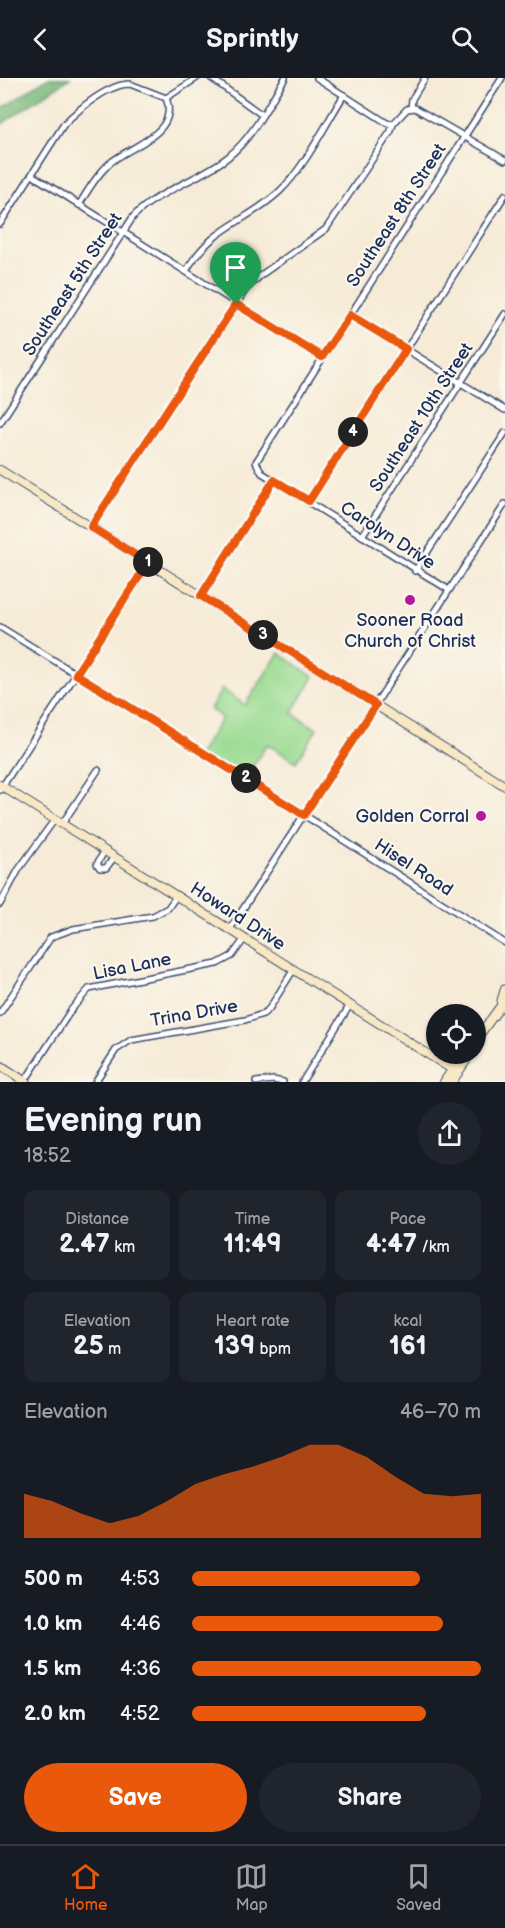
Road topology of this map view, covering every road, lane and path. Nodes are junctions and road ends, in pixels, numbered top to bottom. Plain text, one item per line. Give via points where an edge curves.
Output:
1 (196, 78) edge
2 (211, 78) edge
3 (285, 78) edge
4 (317, 78) edge
5 (425, 78) edge
6 (502, 78) edge
7 (344, 95) junction
8 (166, 98) junction
9 (411, 108) junction
10 (262, 115) junction
11 (393, 124) junction
12 (465, 136) junction
13 (505, 160) edge
14 (32, 175) junction
15 (505, 195) edge
16 (79, 205) junction
17 (0, 224) edge
18 (123, 233) junction
19 (186, 271) junction
20 (236, 304) junction
21 (505, 314) edge
22 (350, 315) junction
23 (406, 349) junction
24 (322, 357) junction
25 (460, 383) junction
26 (505, 410) edge
27 (0, 423) edge
28 (505, 434) edge
29 (256, 462) joint
30 (0, 470) edge
31 (274, 480) junction
32 (309, 501) junction
33 (505, 504) edge
34 (91, 527) junction
35 (362, 536) junction
36 (148, 563) junction
37 (415, 571) junction
38 (449, 590) junction
39 (201, 596) junction
40 (0, 627) edge
41 (76, 674) junction
42 (376, 705) junction
43 (98, 770) dead end
44 (505, 786) edge
45 (1, 787) edge
46 (304, 815) junction
47 (59, 822) junction
48 (105, 850) junction
49 (115, 856) junction
50 (177, 895) junction
51 (0, 904) edge
52 (230, 929) junction
53 (245, 938) junction
54 (505, 943) edge
55 (294, 969) junction
56 (505, 989) edge
57 (503, 1001) edge
58 (350, 1005) junction
59 (0, 1013) edge
60 (486, 1025) edge
61 (458, 1064) edge
62 (462, 1064) edge
63 (0, 1065) edge
64 (455, 1072) junction
65 (26, 1082) edge
66 (95, 1082) edge
67 (256, 1082) edge
68 (284, 1082) edge
69 (302, 1082) edge
70 (444, 1082) edge
71 (452, 1082) edge

1 - 8 street
2 - 10 street
3 - 10 street, Southeast 5th Street
4 - 7 street
5 - 9 street
6 - 12 street, Southeast 8th Street
7 - 11 street
7 - 19 street via 287,184 204,244
8 - 14 street via 130,84 116,86 63,124
8 - 16 street via 169,112 164,126 110,163
9 - 11 street
9 - 12 street
10 - 18 street, Southeast 5th Street via 244,142 226,158 145,205
11 - 20 street via 326,229 261,275
12 - 13 street
12 - 22 street, Southeast 8th Street
14 - 16 street
14 - 17 street
15 - 23 street
16 - 18 street
18 - 19 street
18 - 27 street, Southeast 5th Street
19 - 20 street
20 - 24 street
20 - 34 street
21 - 25 street, Southeast 10th Street
22 - 23 street
22 - 24 street, Southeast 8th Street
23 - 25 street
23 - 32 street
24 - 29 street, Southeast 8th Street
25 - 26 street
25 - 35 street, Southeast 10th Street
28 - 37 street
29 - 31 street, Carolyn Drive via 262,473
30 - 34 main road
31 - 32 street, Carolyn Drive
31 - 39 street
32 - 35 street, Carolyn Drive
33 - 38 street
34 - 36 main road
35 - 37 street, Carolyn Drive
36 - 39 main road
36 - 41 street
37 - 38 street, Carolyn Drive
38 - 42 street
39 - 42 main road
40 - 41 street, Hisel Road
41 - 45 street
41 - 46 street, Hisel Road
42 - 44 main road
42 - 46 street
43 - 47 street
45 - 47 main road, Howard Drive
46 - 52 street
46 - 54 street, Hisel Road
47 - 48 main road, Howard Drive
47 - 51 street via 19,869
48 - 49 main road, Howard Drive
48 - 49 street via 97,864 100,868 106,868
49 - 50 main road, Howard Drive
50 - 52 main road, Howard Drive
50 - 59 street via 168,908 153,916 73,929 51,937
52 - 53 main road, Howard Drive
53 - 55 main road, Howard Drive
53 - 65 street, Lisa Lane via 232,956 217,964 89,989
55 - 58 main road, Howard Drive
55 - 66 street, Trina Drive via 263,1014 131,1040 116,1050
56 - 57 main road
57 - 60 main road
58 - 64 main road, Howard Drive
58 - 69 street
61 - 64 main road
62 - 64 main road
63 - 65 main road
64 - 70 main road
64 - 71 main road
67 - 68 street

